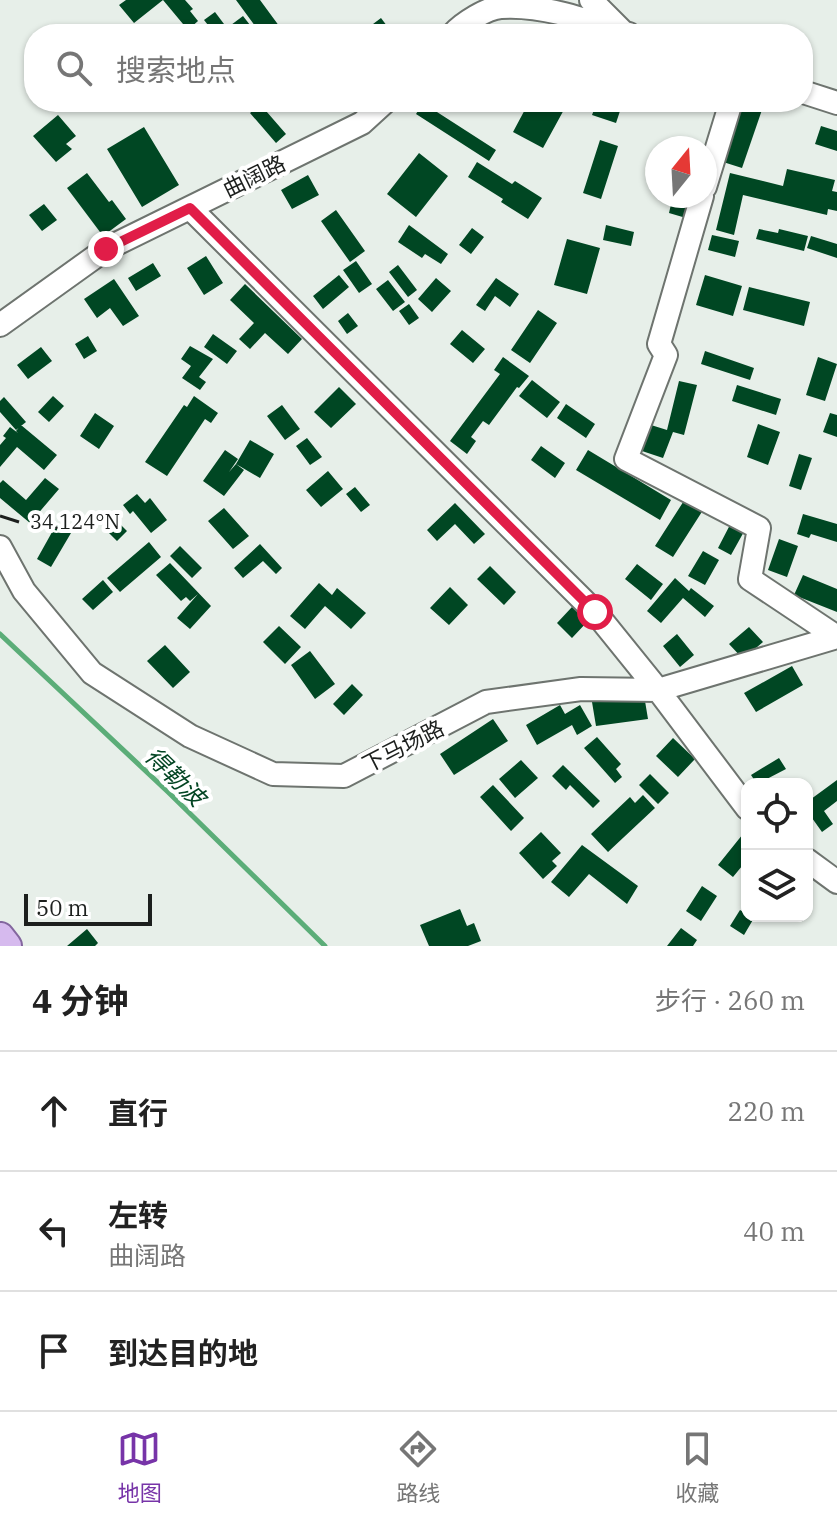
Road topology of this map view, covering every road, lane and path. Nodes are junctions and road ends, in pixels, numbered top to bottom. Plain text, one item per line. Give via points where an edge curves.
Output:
1 (591, 0) edge
2 (466, 24) edge
3 (594, 24) edge
4 (616, 24) edge
5 (813, 95) edge
6 (837, 103) edge
7 (374, 112) edge
8 (728, 112) edge
9 (717, 148) edge
10 (190, 208) junction
11 (699, 208) edge
12 (0, 325) edge
13 (0, 547) edge
14 (837, 637) edge
15 (658, 690) junction
16 (741, 800) edge
17 (813, 864) edge
18 (837, 882) edge
19 (0, 937) edge
20 (7, 946) edge

1 - 4 street
2 - 3 street via 498,7 537,8
5 - 6 street
7 - 10 street, 曲阔路 via 362,123
8 - 9 street
10 - 12 street, 曲阔路 via 106,249
10 - 15 street via 595,612
11 - 14 street via 659,344 666,355 626,459 759,528 750,579
13 - 15 street, 下马场路 via 24,591 92,673 190,736 273,774 344,776 486,702 581,689
14 - 15 street, 下马场路
15 - 16 street
17 - 18 street
19 - 20 main road

